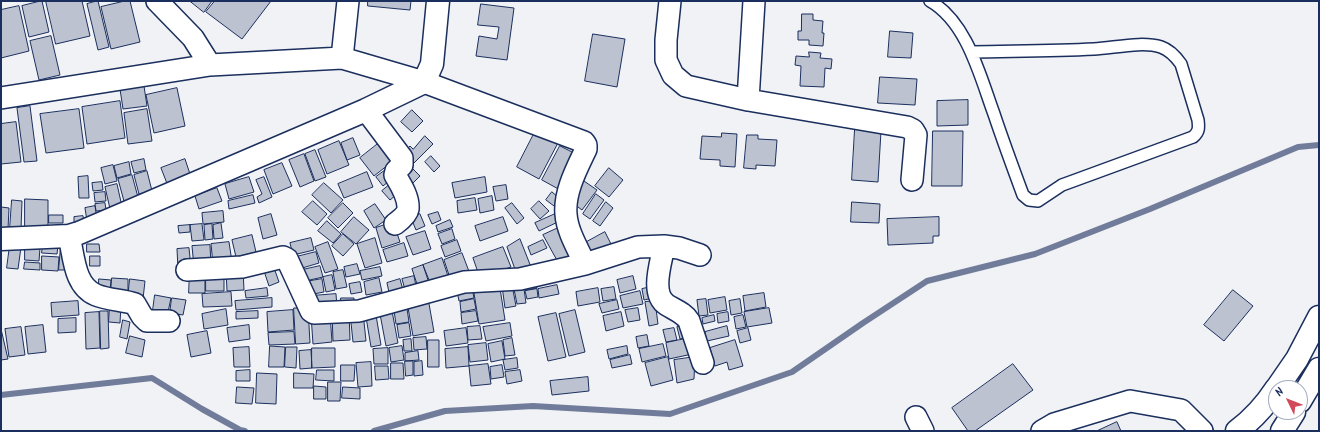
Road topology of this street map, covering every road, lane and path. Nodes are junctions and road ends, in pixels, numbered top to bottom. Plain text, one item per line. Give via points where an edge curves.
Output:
1 (157, 1) edge
2 (348, 1) edge
3 (438, 1) edge
4 (670, 1) edge
5 (754, 1) edge
6 (930, 1) edge
7 (972, 52) junction
8 (342, 58) junction
9 (210, 65) junction
10 (424, 82) junction
11 (1, 98) edge
12 (748, 100) junction
13 (366, 110) junction
14 (912, 180) dead end
15 (396, 224) dead end
16 (70, 236) junction
17 (1, 239) edge
18 (664, 246) junction
19 (700, 255) dead end
20 (585, 264) junction
21 (187, 270) dead end
22 (1319, 317) edge
23 (169, 321) dead end
24 (703, 363) dead end
25 (1319, 369) edge
26 (1282, 380) edge
27 (1308, 388) edge
28 (1268, 401) edge
29 (1289, 420) edge
30 (1249, 428) edge
31 (1042, 431) edge
32 (1202, 431) edge
33 (1282, 431) edge

1 - 9 street via 193,38
2 - 8 street
3 - 10 street via 432,64
4 - 12 street via 666,60 673,75 686,86
5 - 12 street
6 - 7 lane via 940,6
7 - 7 lane via 1023,195 1029,200 1038,201 1062,185 1198,133 1198,120 1181,64 1176,57 1160,47 1135,45 1094,49
8 - 9 street
8 - 10 street
9 - 11 street
10 - 13 street
10 - 20 street via 584,142 586,149 567,195 566,213 570,230
12 - 14 street via 907,127 916,135
13 - 15 street via 402,158 402,165 395,175 405,192 408,209
13 - 16 street
16 - 17 street
16 - 23 street via 82,284 95,295 135,304 147,320
18 - 19 street
18 - 20 street via 638,247
18 - 24 street via 658,277 659,296 664,303 686,316
20 - 21 street via 520,279 464,282 359,311 314,313 283,257 242,267
22 - 26 street via 1297,359
25 - 27 street
28 - 30 street
29 - 33 street
31 - 32 street via 1054,424 1130,401 1181,410

